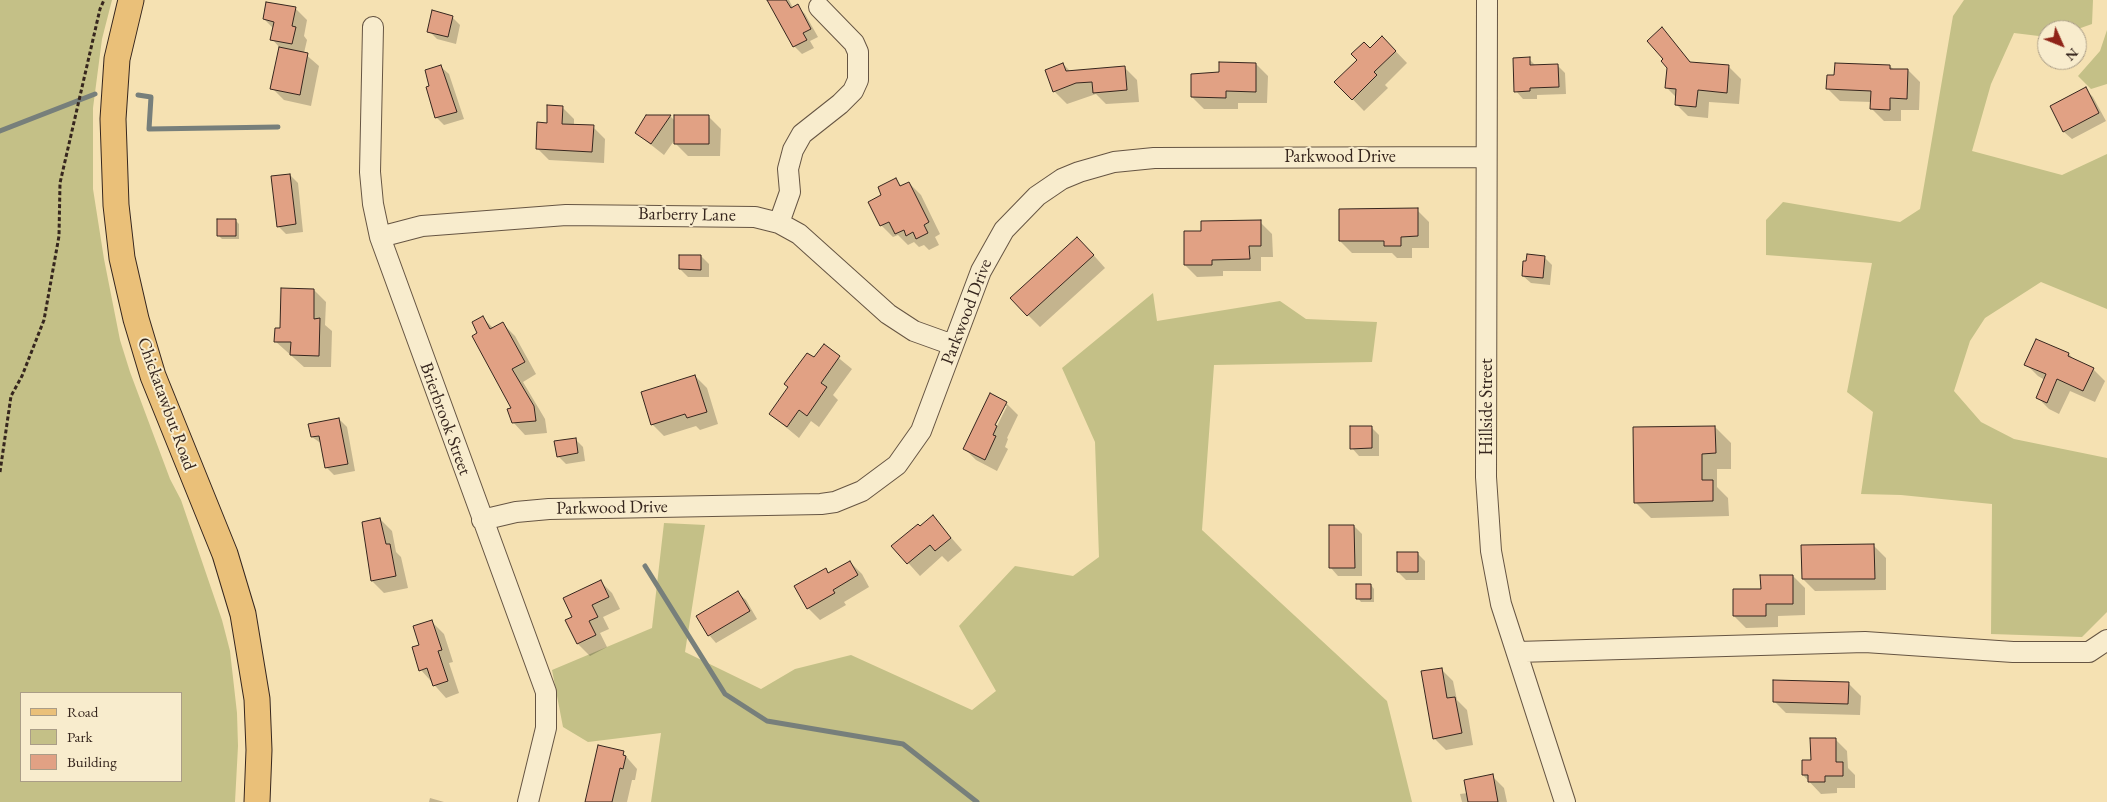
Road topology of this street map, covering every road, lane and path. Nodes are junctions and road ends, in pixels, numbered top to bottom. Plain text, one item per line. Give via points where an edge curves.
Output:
1 (104, 0) edge
2 (131, 0) edge
3 (1487, 0) edge
4 (819, 7) dead end
5 (373, 27) dead end
6 (1486, 157) junction
7 (779, 223) junction
8 (380, 237) junction
9 (953, 345) junction
10 (0, 472) edge
11 (482, 520) junction
12 (2107, 640) edge
13 (1517, 652) junction
14 (257, 802) edge
15 (528, 802) edge
16 (1565, 802) edge

1 - 10 path via 60,183 59,236 44,320 11,396
2 - 14 main road, Chickatawbut Road via 118,53 113,104 114,186 121,252 159,393 225,554 243,614 258,705
3 - 6 street, Hillside Street
4 - 7 street via 854,43 858,52 858,80 853,91 840,104 802,134 793,150 788,169 790,192
5 - 8 street, Brierbrook Street via 370,172
6 - 9 street, Parkwood Drive via 1154,158 1114,162 1079,172 1037,196 1004,230 981,271
6 - 13 street, Hillside Street via 1488,512 1494,571
7 - 8 street, Barberry Lane via 742,216 566,215 422,226
7 - 9 street, Barberry Lane via 810,242 901,323
8 - 11 street, Brierbrook Street
9 - 11 street, Parkwood Drive via 927,419 915,442 886,474 849,497 805,505 533,509
11 - 15 street, Brierbrook Street via 546,692 546,728
12 - 13 street via 2089,652 2013,652 1865,642
13 - 16 street, Hillside Street

